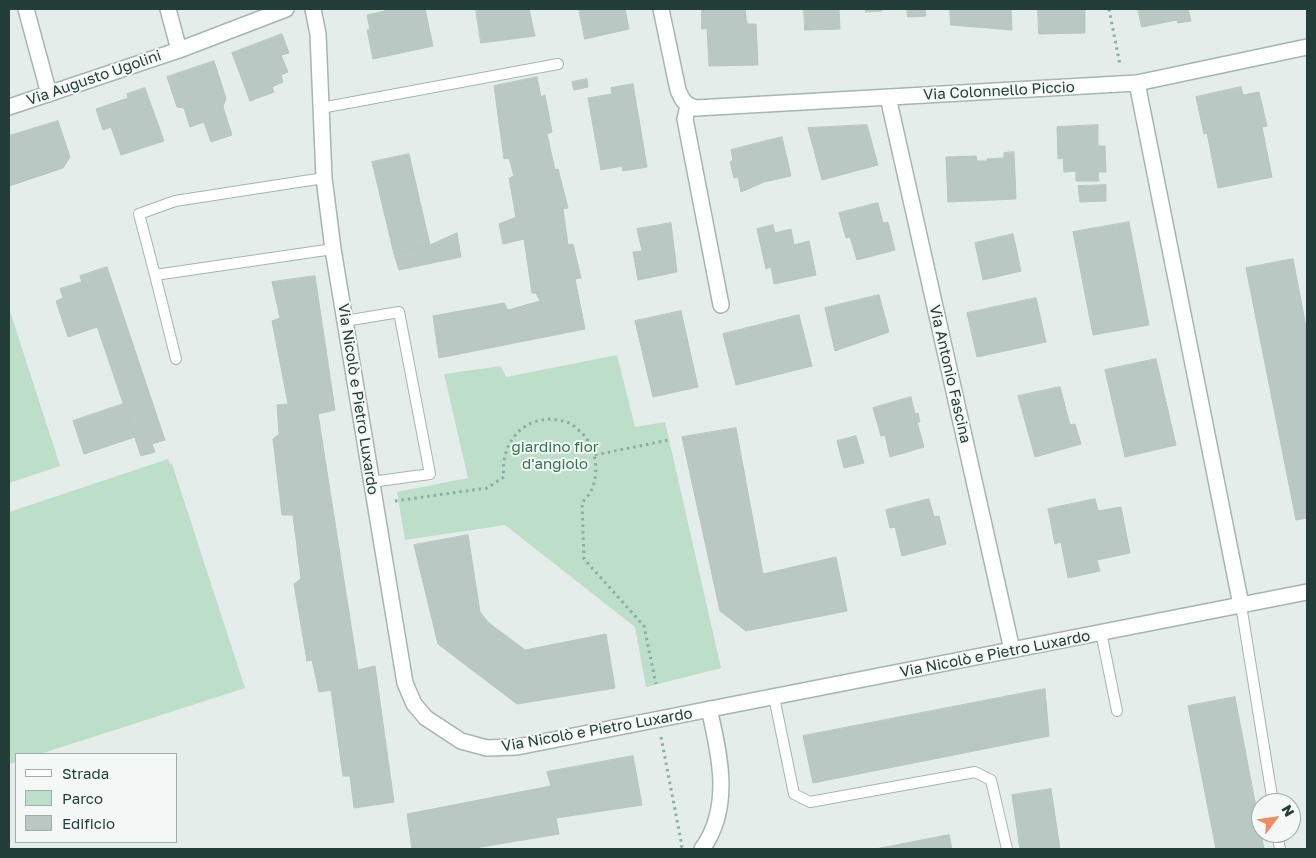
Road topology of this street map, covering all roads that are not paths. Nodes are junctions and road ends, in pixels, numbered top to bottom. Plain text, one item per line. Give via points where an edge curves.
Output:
1 (26, 9) edge
2 (168, 9) edge
3 (286, 9) edge
4 (313, 9) edge
5 (661, 9) edge
6 (1307, 47) edge
7 (179, 50) junction
8 (558, 64) dead end
9 (1130, 83) junction
10 (49, 94) junction
11 (888, 97) junction
12 (9, 106) edge
13 (688, 106) junction
14 (321, 108) junction
15 (324, 178) junction
16 (333, 249) junction
17 (155, 275) junction
18 (721, 305) dead end
19 (345, 321) junction
20 (176, 359) dead end
21 (372, 482) junction
22 (1307, 592) edge
23 (1241, 605) junction
24 (1101, 632) junction
25 (1012, 650) junction
26 (774, 698) junction
27 (709, 710) junction
28 (1117, 711) dead end
29 (1271, 793) edge
30 (702, 849) edge
31 (1007, 849) edge

1 - 10 street
2 - 7 street, Via Augusto Ugolini
3 - 7 street, Via Augusto Ugolini
4 - 14 street, Via Nicolò e Pietro Luxardo via 318,34
5 - 13 street via 678,90
6 - 9 street, Via Colonnello Piccio
7 - 10 street, Via Augusto Ugolini
8 - 14 lane
9 - 11 street, Via Colonnello Piccio
9 - 23 street
10 - 12 street, Via Augusto Ugolini
11 - 13 street, Via Colonnello Piccio via 705,108
11 - 25 street, Via Antonio Fascina
13 - 18 street via 685,119
14 - 15 street, Via Nicolò e Pietro Luxardo
15 - 16 street, Via Nicolò e Pietro Luxardo
15 - 17 lane via 175,200 138,214
16 - 17 lane
16 - 19 street, Via Nicolò e Pietro Luxardo
17 - 20 lane
19 - 21 street, Via Nicolò e Pietro Luxardo
19 - 21 lane via 399,312 430,474
21 - 27 street, Via Nicolò e Pietro Luxardo via 405,683 414,704 436,726 461,741 487,748 517,747
22 - 23 street, Via Nicolò e Pietro Luxardo
23 - 24 street, Via Nicolò e Pietro Luxardo
23 - 29 lane
24 - 25 street, Via Nicolò e Pietro Luxardo
24 - 28 lane
25 - 26 street, Via Nicolò e Pietro Luxardo
26 - 27 street, Via Nicolò e Pietro Luxardo
26 - 31 lane via 794,794 810,802 975,772 991,780
27 - 30 street via 720,762 722,793 715,824

